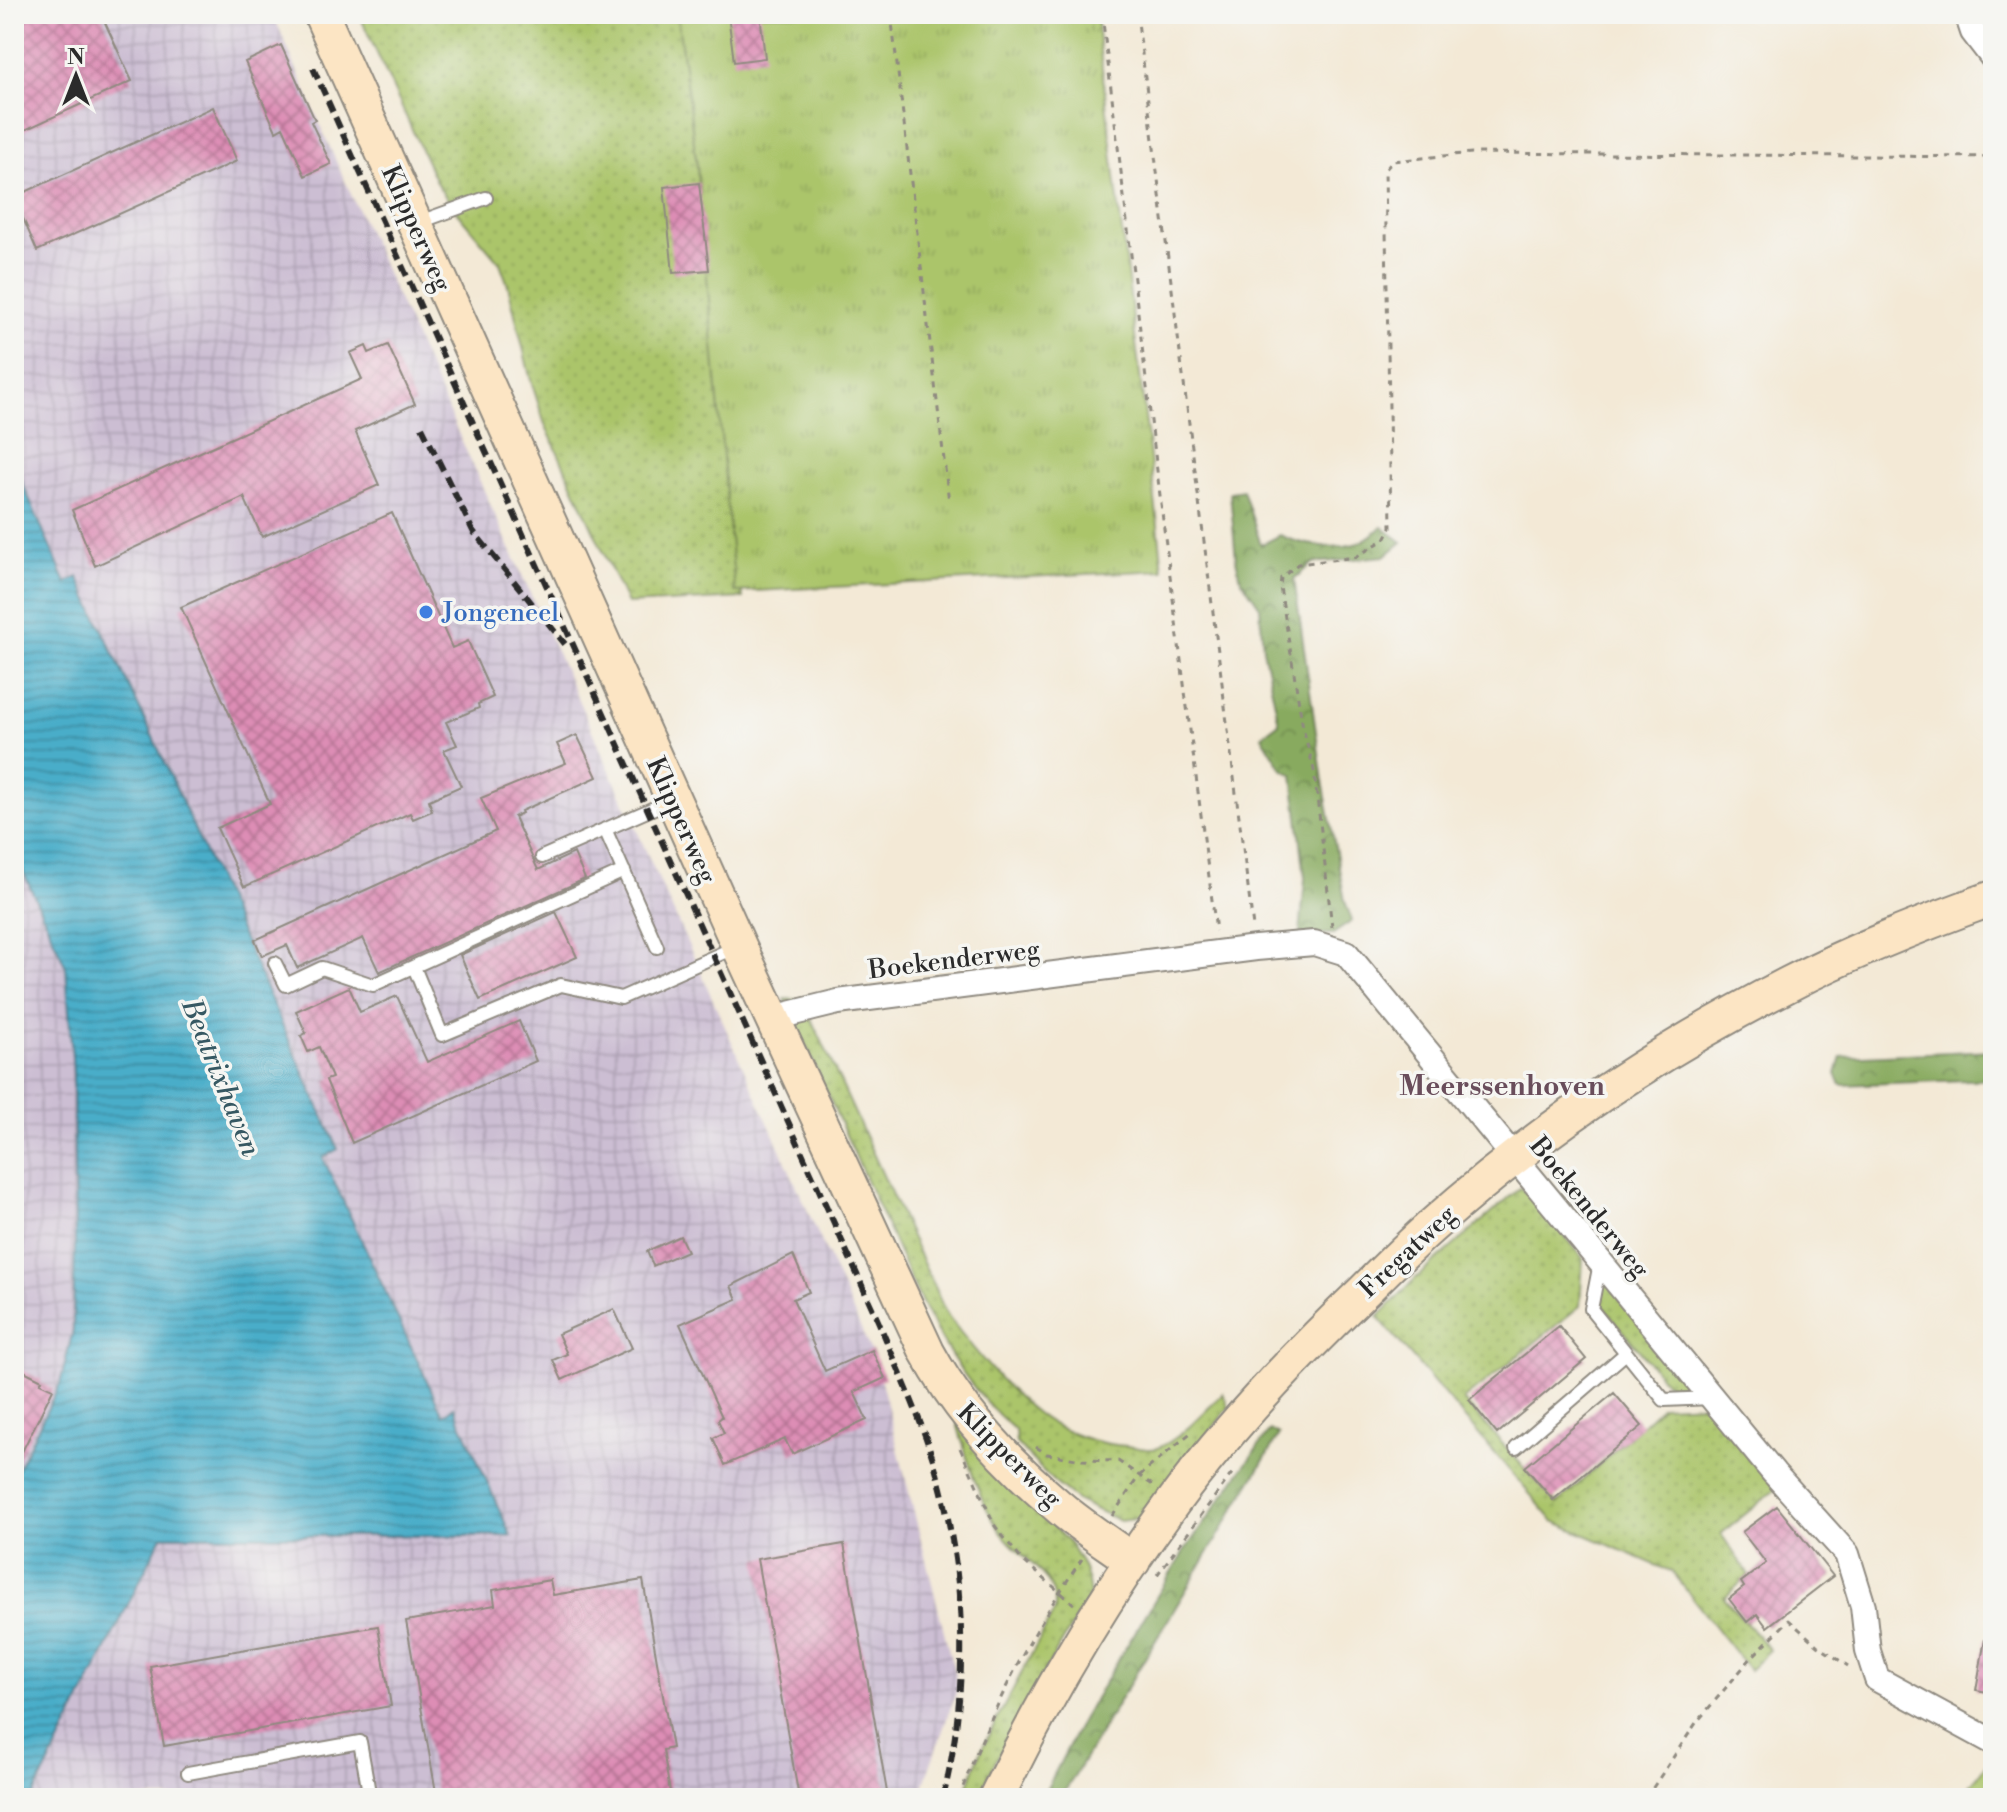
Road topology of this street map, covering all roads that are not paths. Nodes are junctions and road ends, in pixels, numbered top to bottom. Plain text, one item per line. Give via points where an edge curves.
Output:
1 (321, 14) edge
2 (1967, 14) edge
3 (1993, 58) edge
4 (486, 198) dead end
5 (428, 219) dead end
6 (673, 799) junction
7 (605, 829) junction
8 (542, 857) dead end
9 (624, 871) junction
10 (1993, 898) edge
11 (739, 946) junction
12 (657, 947) dead end
13 (275, 963) dead end
14 (414, 967) junction
15 (773, 1018) junction
16 (1514, 1158) junction
17 (1600, 1263) junction
18 (1626, 1353) junction
19 (1712, 1398) junction
20 (1516, 1448) dead end
21 (1142, 1572) junction
22 (1993, 1742) edge
23 (188, 1773) dead end
24 (370, 1798) edge
25 (996, 1798) edge

1 - 6 street, Klipperweg
2 - 3 street
4 - 5 lane
6 - 7 lane
6 - 11 street, Klipperweg
7 - 8 lane
7 - 9 lane
9 - 12 lane
9 - 14 lane
10 - 16 street, Fregatweg via 1757,1001 1624,1080
11 - 14 lane via 621,998 561,985 442,1035
11 - 15 street, Klipperweg
13 - 14 lane via 286,985 322,968 373,985
15 - 16 street, Boekenderweg via 838,1002 1314,943 1346,953 1364,972
15 - 21 street, Klipperweg via 909,1318 954,1398 996,1448 1059,1507
16 - 17 street, Boekenderweg
16 - 21 street, Fregatweg via 1422,1235 1265,1390 1175,1499
17 - 18 lane via 1591,1309
17 - 19 street, Boekenderweg
18 - 19 lane via 1664,1400
18 - 20 lane
19 - 22 street, Boekenderweg via 1847,1554 1877,1679
21 - 25 street, Fregatweg via 1095,1620
23 - 24 lane via 360,1742

